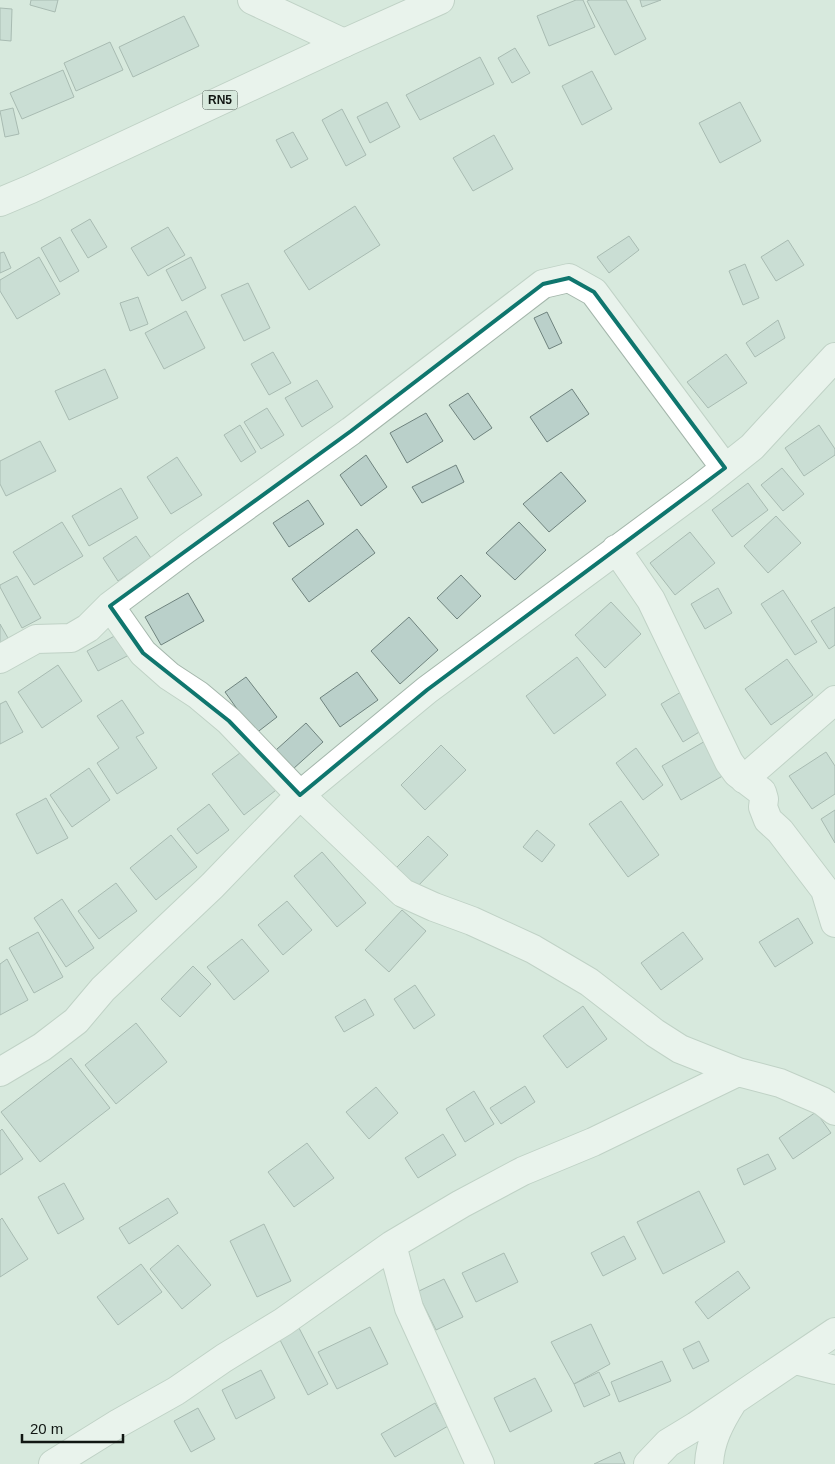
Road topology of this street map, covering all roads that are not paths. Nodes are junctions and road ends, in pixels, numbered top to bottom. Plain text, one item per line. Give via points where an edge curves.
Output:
1 (252, 0) edge
2 (440, 0) edge
3 (344, 42) junction
4 (0, 202) edge
5 (834, 361) edge
6 (725, 468) junction
7 (616, 549) junction
8 (110, 606) junction
9 (0, 659) edge
10 (835, 700) edge
11 (744, 779) junction
12 (300, 795) junction
13 (835, 923) edge
14 (0, 1072) edge
15 (738, 1072) junction
16 (831, 1102) edge
17 (392, 1245) junction
18 (835, 1332) edge
19 (795, 1360) junction
20 (835, 1370) edge
21 (733, 1401) junction
22 (656, 1460) edge
23 (53, 1464) edge
24 (480, 1464) edge
25 (709, 1464) edge

1 - 3 main road
2 - 3 main road, RN5
3 - 4 main road, RN5
5 - 6 main road via 752,447
6 - 7 main road
6 - 8 main road via 594,292 570,278 543,284 351,431
7 - 11 main road via 651,600 729,762
7 - 12 main road via 427,690
8 - 9 main road via 88,628 71,638 36,639
8 - 12 main road via 143,653 229,721
10 - 11 main road
11 - 13 main road via 762,792 768,820 825,890
12 - 14 main road via 212,886 103,989 76,1021 42,1047
12 - 15 main road via 403,893 533,949 589,982 680,1049
15 - 16 main road
15 - 17 main road via 592,1142 522,1171
17 - 23 main road via 283,1322 176,1391
17 - 24 main road via 409,1308
18 - 19 main road
19 - 20 main road
19 - 21 main road
21 - 22 main road via 668,1443
21 - 25 main road via 713,1441

